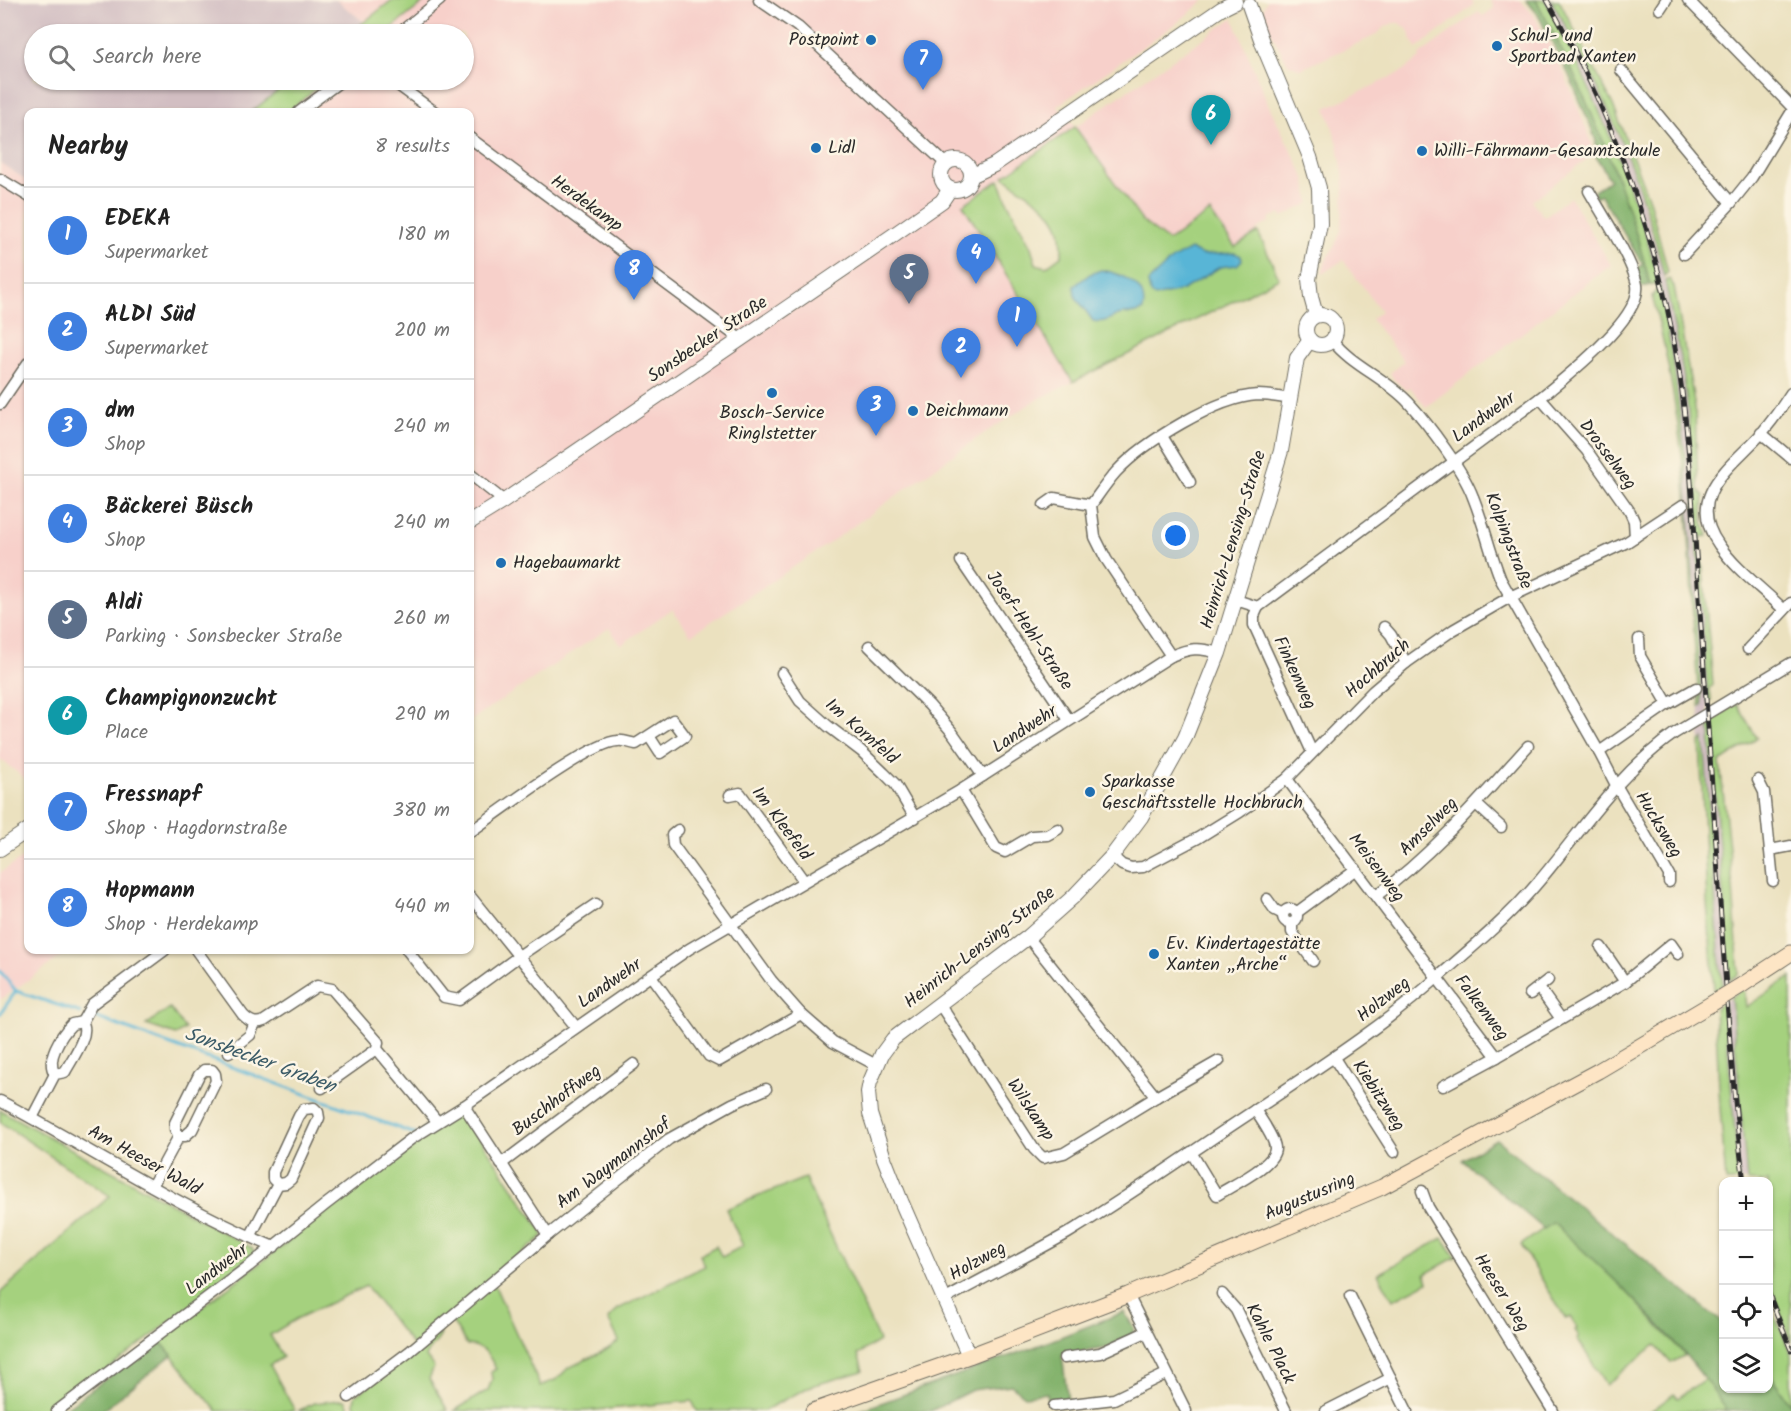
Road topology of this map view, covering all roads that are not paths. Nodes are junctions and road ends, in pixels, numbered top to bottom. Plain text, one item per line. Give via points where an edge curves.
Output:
1 (440, 0) edge
2 (759, 0) edge
3 (1220, 0) edge
4 (1688, 0) edge
5 (1234, 1) edge
6 (1252, 2) edge
7 (410, 24) edge
8 (1621, 70) dead end
9 (329, 90) edge
10 (405, 90) edge
11 (1791, 106) edge
12 (304, 108) edge
13 (430, 108) edge
14 (1791, 113) edge
15 (474, 141) edge
16 (946, 164) junction
17 (970, 172) junction
18 (0, 179) edge
19 (947, 187) junction
20 (1589, 191) dead end
21 (24, 194) edge
22 (1731, 203) junction
23 (1684, 254) dead end
24 (1316, 315) junction
25 (737, 336) junction
26 (1310, 340) junction
27 (1332, 340) junction
28 (24, 369) edge
29 (1791, 393) edge
30 (1540, 398) junction
31 (1290, 399) junction
32 (0, 404) edge
33 (1761, 433) junction
34 (1162, 436) junction
35 (1791, 458) edge
36 (1453, 461) junction
37 (474, 477) edge
38 (1190, 482) dead end
39 (501, 499) junction
40 (1044, 505) dead end
41 (1683, 505) dead end
42 (1091, 506) junction
43 (475, 518) edge
44 (1635, 537) junction
45 (961, 561) dead end
46 (1510, 597) junction
47 (1236, 600) junction
48 (1788, 606) edge
49 (1258, 607) junction
50 (1384, 627) dead end
51 (1639, 639) dead end
52 (869, 646) dead end
53 (1748, 649) dead end
54 (1218, 653) junction
55 (1171, 656) junction
56 (1406, 663) junction
57 (1791, 663) edge
58 (782, 673) dead end
59 (1696, 688) dead end
60 (1668, 704) junction
61 (1069, 720) junction
62 (649, 736) dead end
63 (1528, 746) dead end
64 (1312, 752) junction
65 (1599, 752) junction
66 (983, 776) junction
67 (1287, 779) junction
68 (1758, 780) dead end
69 (1616, 785) junction
70 (961, 790) junction
71 (730, 795) dead end
72 (1476, 804) junction
73 (915, 818) junction
74 (1501, 827) dead end
75 (474, 829) edge
76 (1058, 829) dead end
77 (678, 830) dead end
78 (24, 833) edge
79 (1791, 846) edge
80 (0, 849) edge
81 (1770, 850) junction
82 (1113, 856) junction
83 (1356, 869) junction
84 (804, 881) junction
85 (1773, 881) dead end
86 (1669, 882) dead end
87 (1377, 896) junction
88 (1267, 899) dead end
89 (474, 901) edge
90 (596, 904) dead end
91 (1294, 918) junction
92 (732, 924) junction
93 (1028, 937) junction
94 (1601, 947) dead end
95 (1791, 953) edge
96 (160, 954) edge
97 (199, 954) edge
98 (410, 954) edge
99 (1678, 954) dead end
100 (519, 956) junction
101 (1313, 961) dead end
102 (651, 976) junction
103 (1438, 978) junction
104 (1625, 982) junction
105 (1530, 994) dead end
106 (939, 1003) junction
107 (801, 1014) junction
108 (1561, 1019) junction
109 (82, 1022) junction
110 (255, 1023) junction
111 (576, 1027) junction
112 (377, 1049) junction
113 (229, 1052) dead end
114 (1497, 1057) junction
115 (1334, 1058) junction
116 (1219, 1061) dead end
117 (634, 1064) dead end
118 (876, 1065) junction
119 (55, 1074) junction
120 (1443, 1086) dead end
121 (322, 1088) dead end
122 (766, 1089) dead end
123 (1156, 1097) junction
124 (0, 1101) edge
125 (464, 1106) junction
126 (1255, 1110) junction
127 (32, 1118) junction
128 (437, 1121) junction
129 (179, 1136) junction
130 (1191, 1152) junction
131 (1394, 1152) dead end
132 (501, 1164) junction
133 (278, 1184) junction
134 (152, 1186) junction
135 (1422, 1191) dead end
136 (548, 1235) junction
137 (250, 1237) junction
138 (274, 1246) junction
139 (1222, 1294) dead end
140 (1128, 1295) junction
141 (1350, 1296) dead end
142 (944, 1300) junction
143 (1146, 1332) junction
144 (969, 1356) junction
145 (1064, 1358) dead end
146 (1166, 1374) junction
147 (1390, 1378) junction
148 (349, 1397) dead end
149 (1054, 1406) dead end
150 (57, 1411) edge
151 (813, 1411) edge
152 (1186, 1411) edge
153 (1286, 1411) edge
154 (1326, 1411) edge
155 (1407, 1411) edge
156 (1553, 1411) edge

1 - 7 street
2 - 16 street via 798,27
3 - 17 street, Sonsbecker Straße
4 - 11 street
5 - 6 street via 1239,5
5 - 17 street, Sonsbecker Straße via 989,169
6 - 24 street via 1263,45 1319,188 1320,224 1310,279
8 - 22 street
9 - 12 street
10 - 13 street
14 - 22 street via 1752,177
15 - 25 street, Herdekamp
16 - 17 street via 958,161
16 - 19 street via 941,174
17 - 19 street, Sonsbecker Straße via 964,188
18 - 21 street
19 - 25 street, Sonsbecker Straße via 942,201
20 - 30 street, Landwehr via 1634,272 1637,295 1630,311 1603,343
22 - 23 street
24 - 26 street via 1306,326
24 - 27 street via 1334,322
25 - 39 street, Sonsbecker Straße
26 - 27 street via 1319,344
26 - 31 street, Heinrich-Lensing-Straße via 1297,358
27 - 36 street, Kolpingstraße via 1344,355 1408,402
28 - 32 street
29 - 33 street
30 - 36 street, Landwehr
30 - 44 street, Drosselweg via 1587,451 1624,503 1634,521
31 - 34 street via 1257,395 1237,399
31 - 47 street, Heinrich-Lensing-Straße via 1281,451
33 - 35 street
33 - 48 street via 1715,483 1707,515 1724,552
34 - 38 street
34 - 42 street via 1118,470
36 - 46 street, Kolpingstraße via 1473,495 1490,554
36 - 49 street, Landwehr
37 - 39 street
39 - 43 street, Sonsbecker Straße
40 - 42 street via 1054,498
41 - 44 street, Hochbruch
42 - 55 street via 1095,537 1106,559
44 - 46 street, Hochbruch
45 - 61 street, Josef-Hehl-Straße
46 - 56 street, Hochbruch
46 - 65 street, Kolpingstraße
47 - 49 street
47 - 54 street, Heinrich-Lensing-Straße
48 - 53 street
49 - 64 street, Finkenweg via 1254,625
50 - 56 street
51 - 60 street via 1640,656
52 - 66 street via 929,705
54 - 55 street, Landwehr via 1188,649
54 - 82 street, Heinrich-Lensing-Straße via 1185,738 1141,817
55 - 61 street, Landwehr
56 - 64 street, Hochbruch
57 - 69 street, Holzweg via 1666,739
58 - 73 street, Im Kornfeld via 800,701 884,772
59 - 60 street
60 - 65 street
61 - 66 street, Landwehr
62 - 75 street via 636,744 604,744
63 - 72 street, Amselweg
64 - 67 street, Hochbruch
65 - 69 street, Kolpingstraße
66 - 70 street, Landwehr
67 - 82 street, Hochbruch via 1198,838 1143,867 1122,865
67 - 83 street, Meisenweg
68 - 81 street via 1764,792
69 - 86 street, Hucksweg via 1669,874
69 - 103 street, Holzweg via 1539,882
70 - 73 street, Landwehr
70 - 76 street via 996,848 1005,852 1032,836
71 - 84 street, Im Kleefeld via 740,793
72 - 74 street, Amselweg
72 - 87 street, Amselweg via 1418,863
73 - 84 street, Landwehr
77 - 92 street via 672,835 673,845
78 - 80 street
79 - 81 street
81 - 85 street
82 - 93 street, Heinrich-Lensing-Straße
83 - 87 street, Meisenweg
83 - 91 street
84 - 92 street, Landwehr
87 - 103 street, Meisenweg
88 - 91 street via 1283,914 1292,910
89 - 100 street
90 - 100 street
91 - 101 street via 1292,932
92 - 102 street, Landwehr
92 - 107 street via 771,980
93 - 106 street, Heinrich-Lensing-Straße
93 - 123 street
94 - 104 street
95 - 140 main road, Augustusring, bridge via 1598,1071 1382,1187
96 - 109 street via 92,1004
97 - 110 street via 243,1015
98 - 100 street via 444,997 459,1000
99 - 104 street, Falkenweg via 1669,940
100 - 111 street
102 - 107 street via 709,1056 719,1061
102 - 111 street, Landwehr
103 - 114 street, Falkenweg
103 - 115 street, Holzweg
104 - 108 street, Falkenweg
105 - 108 street via 1544,984
106 - 118 street, Heinrich-Lensing-Straße via 894,1039
106 - 123 street, Wilskamp via 1043,1158 1064,1154
107 - 118 street via 832,1042
108 - 114 street, Falkenweg
109 - 119 street via 85,1035 65,1072
109 - 119 street via 72,1023 66,1031 51,1062
110 - 112 street via 317,986 325,986 332,989 378,1042
110 - 113 street via 250,1036
111 - 125 street, Landwehr
112 - 121 street
112 - 128 street
114 - 120 street, Falkenweg
115 - 126 street, Holzweg
115 - 131 street, Kiebitzweg
116 - 123 street, Wilskamp
117 - 132 street, Buschhoffweg
118 - 142 street, Heinrich-Lensing-Straße via 868,1092 876,1135
119 - 127 street
122 - 136 street, Am Waymannshof via 669,1139
124 - 127 street, Am Heeser Wald
125 - 128 street, Landwehr
125 - 132 street, Am Waymannshof
126 - 130 street, Holzweg
126 - 130 street via 1276,1146 1268,1164 1217,1195
127 - 134 street, Am Heeser Wald
128 - 138 street, Landwehr
129 - 129 street via 192,1130 216,1081 212,1070 199,1075 175,1123
129 - 134 street
130 - 142 street, Holzweg via 1068,1233
132 - 136 street, Am Waymannshof
133 - 133 street via 291,1179 319,1118 314,1108 306,1108 299,1116 273,1172
133 - 137 street
134 - 137 street, Am Heeser Wald
135 - 156 street, Heeser Weg via 1428,1207
136 - 148 street, Am Waymannshof
137 - 138 street, Am Heeser Wald
138 - 150 street, Landwehr
139 - 153 street, Kahle Plack via 1236,1310
140 - 143 street
140 - 144 main road, Augustusring
141 - 147 street
142 - 144 street, Heinrich-Lensing-Straße
143 - 145 street via 1100,1353
143 - 146 street
144 - 151 main road, Augustusring
146 - 149 street via 1113,1399
146 - 152 street
147 - 154 street
147 - 155 street

